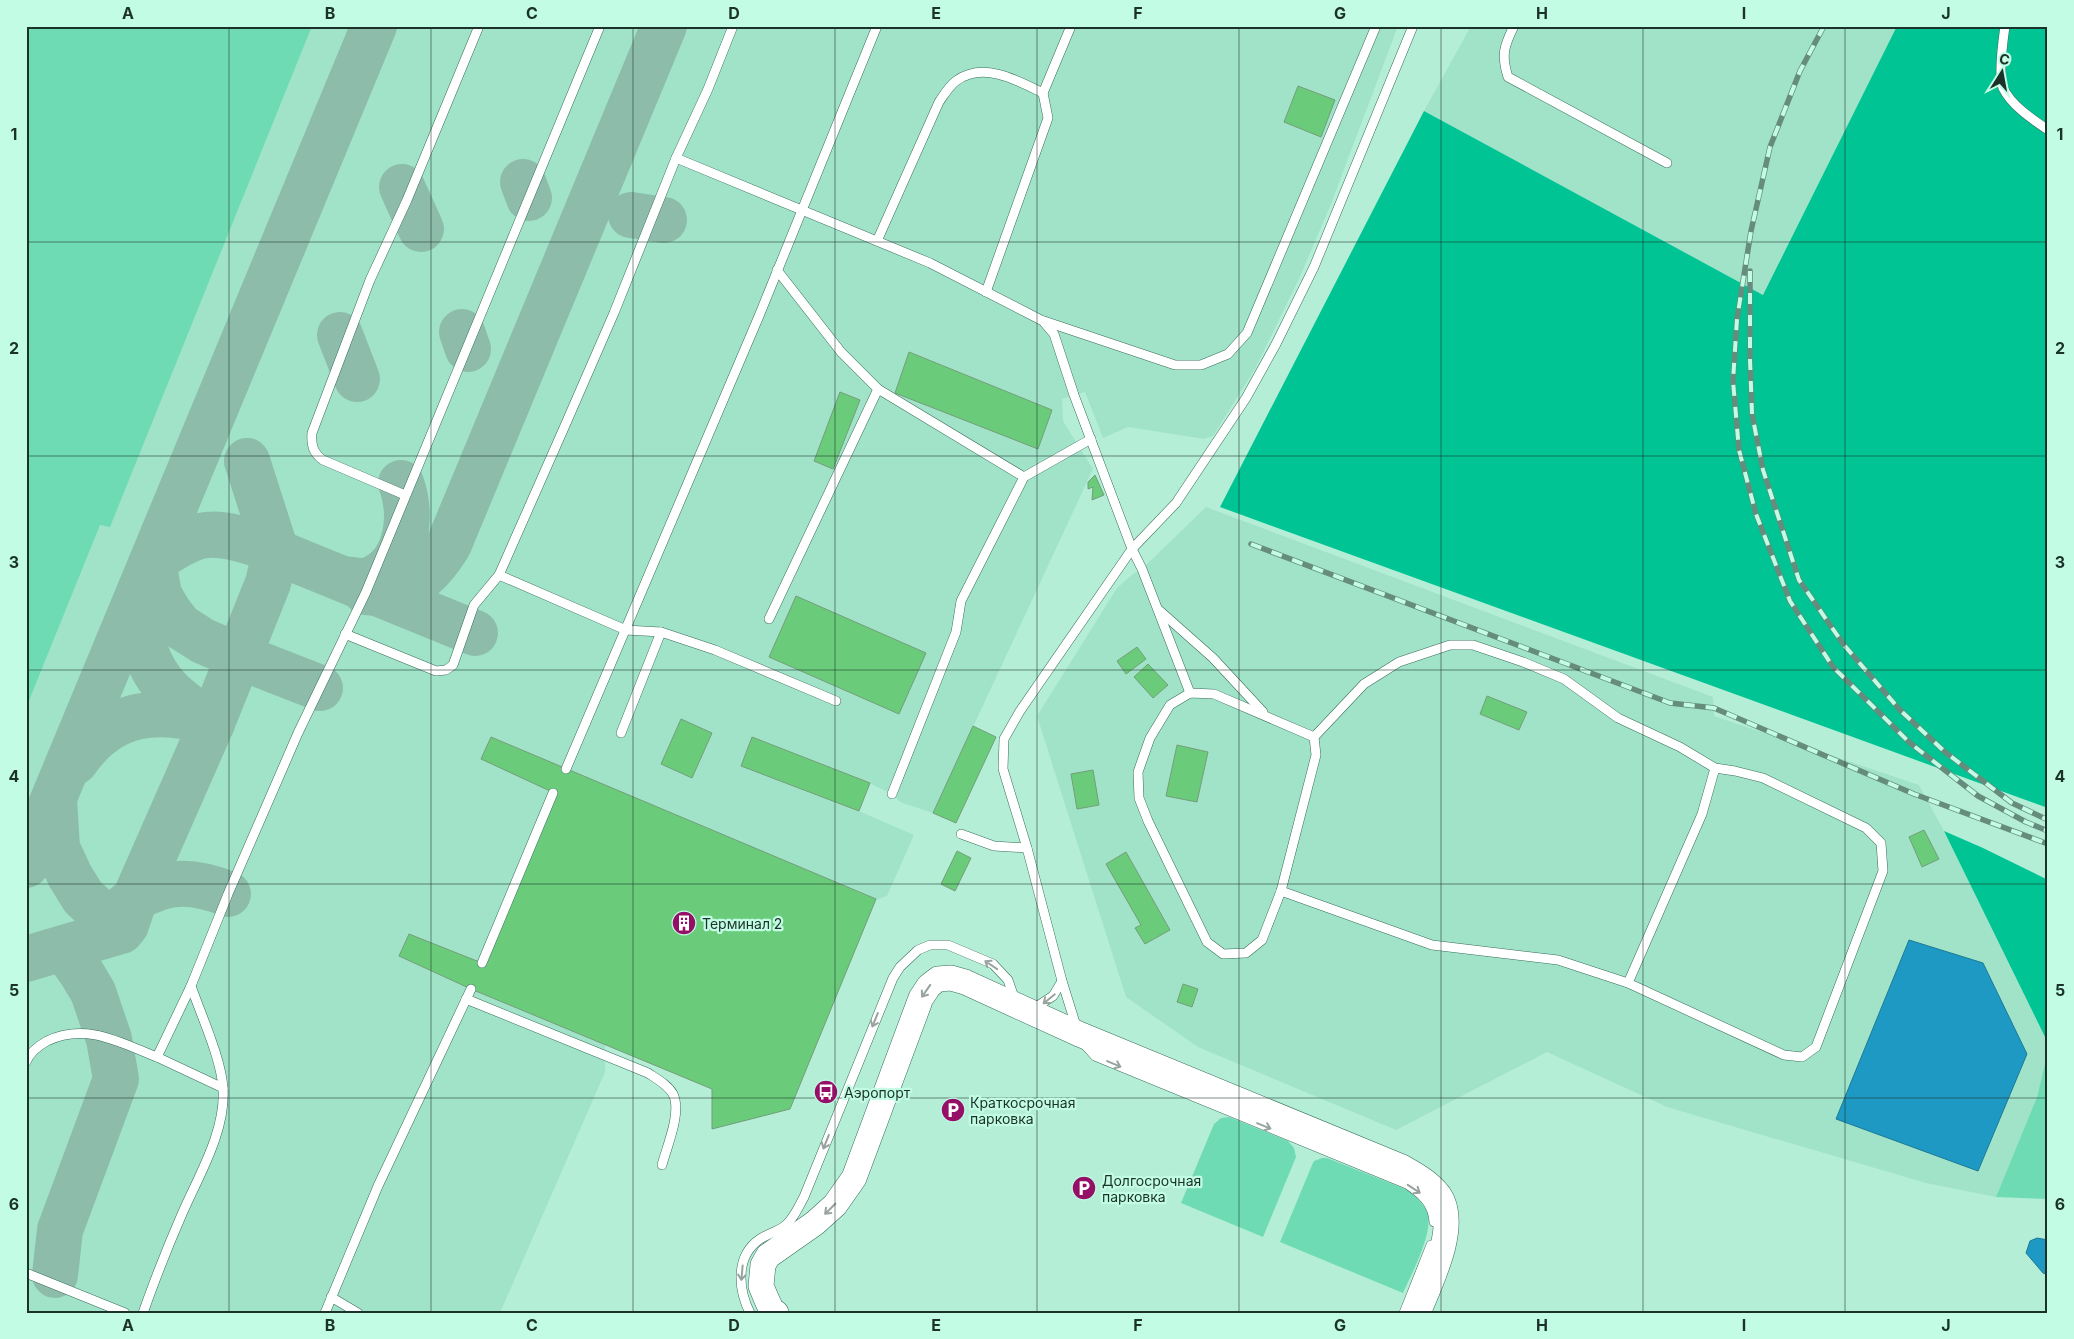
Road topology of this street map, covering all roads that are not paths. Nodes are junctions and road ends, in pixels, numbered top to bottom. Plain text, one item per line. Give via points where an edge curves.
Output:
1 (479, 26) edge
2 (600, 26) edge
3 (732, 26) edge
4 (877, 26) edge
5 (1071, 26) edge
6 (1376, 26) edge
7 (1413, 26) edge
8 (1514, 26) edge
9 (2005, 26) edge
10 (1043, 93) junction
11 (2048, 130) edge
12 (676, 158) junction
13 (1667, 163) dead end
14 (802, 210) junction
15 (877, 241) junction
16 (777, 270) junction
17 (986, 292) junction
18 (1043, 321) junction
19 (878, 389) junction
20 (1091, 439) junction
21 (1024, 478) junction
22 (405, 495) junction
23 (1132, 549) junction
24 (499, 575) junction
25 (1158, 610) junction
26 (769, 619) dead end
27 (626, 630) junction
28 (661, 632) junction
29 (345, 634) junction
30 (1190, 693) junction
31 (836, 701) dead end
32 (1266, 715) junction
33 (621, 733) dead end
34 (1314, 736) junction
35 (1715, 768) junction
36 (566, 769) dead end
37 (553, 793) dead end
38 (892, 794) dead end
39 (962, 834) dead end
40 (1027, 848) junction
41 (1281, 891) junction
42 (482, 963) dead end
43 (1062, 980) junction
44 (1628, 983) junction
45 (191, 986) junction
46 (471, 989) dead end
47 (466, 999) junction
48 (1023, 1007) junction
49 (1079, 1034) junction
50 (157, 1057) junction
51 (26, 1062) edge
52 (223, 1088) junction
53 (662, 1165) dead end
54 (26, 1273) edge
55 (331, 1297) junction
56 (125, 1313) edge
57 (143, 1313) edge
58 (325, 1313) edge
59 (358, 1313) edge
60 (750, 1313) edge
61 (776, 1313) edge
62 (1404, 1313) edge
63 (1418, 1313) edge

1 - 22 lane via 414,184 370,280 312,433 316,455 323,460
2 - 22 lane
3 - 12 lane via 708,89
4 - 14 lane
5 - 10 lane
6 - 18 lane via 1247,333 1228,354 1201,365 1175,365
7 - 23 lane via 1314,267 1276,344 1246,398 1176,503
8 - 13 lane via 1506,43 1503,62 1508,77
9 - 11 lane via 2001,54 2003,87 2021,110
10 - 15 lane via 1010,76 982,72 967,74 954,82 939,102
10 - 17 lane via 1048,118
12 - 14 lane
12 - 24 lane via 612,318
14 - 15 lane
14 - 16 lane
15 - 17 lane via 930,263
16 - 19 lane via 841,352
16 - 27 lane
17 - 18 lane
18 - 20 lane via 1054,334
19 - 21 lane
19 - 26 lane
20 - 21 lane
20 - 23 lane
21 - 38 lane via 961,602 956,632
22 - 29 lane via 366,592
23 - 25 lane
23 - 40 lane via 1004,739 1003,769
24 - 27 lane
24 - 29 lane via 474,604 453,665 446,670 436,671
25 - 30 lane
25 - 32 lane via 1213,658
27 - 28 lane
27 - 36 lane
28 - 31 lane via 715,650
28 - 33 lane
29 - 45 lane via 298,733
30 - 32 lane via 1214,694
30 - 41 lane via 1170,705 1150,738 1138,772 1139,798 1148,821 1207,942 1223,954 1246,953 1262,940
32 - 34 lane
34 - 35 lane via 1364,684 1399,662 1450,645 1473,645 1564,680 1618,718 1680,746
34 - 41 lane via 1316,755
35 - 44 lane via 1702,814
35 - 44 lane via 1763,778 1866,828 1881,843 1883,871 1816,1047 1802,1057 1784,1056
37 - 42 lane
39 - 40 lane via 994,846
40 - 43 lane
41 - 44 lane via 1432,945 1558,960
43 -> 48 lane via 1053,996
43 - 49 lane
45 - 50 lane
45 - 52 lane via 220,1069
46 - 47 lane
47 - 53 lane via 648,1073 662,1083 673,1095 676,1114
47 - 55 lane via 378,1186
48 - 49 main road
48 -> 60 lane via 1008,980 993,964 948,945 930,945 918,950 900,967 804,1197 786,1225 751,1246 744,1257 741,1285
48 -> 61 main road via 950,978 938,979 929,986 907,1032 854,1178 834,1205 815,1223 768,1256 763,1265 761,1286
49 -> 62 lane via 1095,1056 1407,1184 1423,1195 1433,1213 1433,1234
49 - 63 main road via 1402,1167 1427,1182 1440,1196 1446,1217 1445,1239
50 - 51 lane via 99,1035 75,1032 38,1046
50 - 52 lane
52 - 57 lane via 221,1114 212,1144 160,1264
54 - 56 lane
55 - 58 lane
55 - 59 lane

